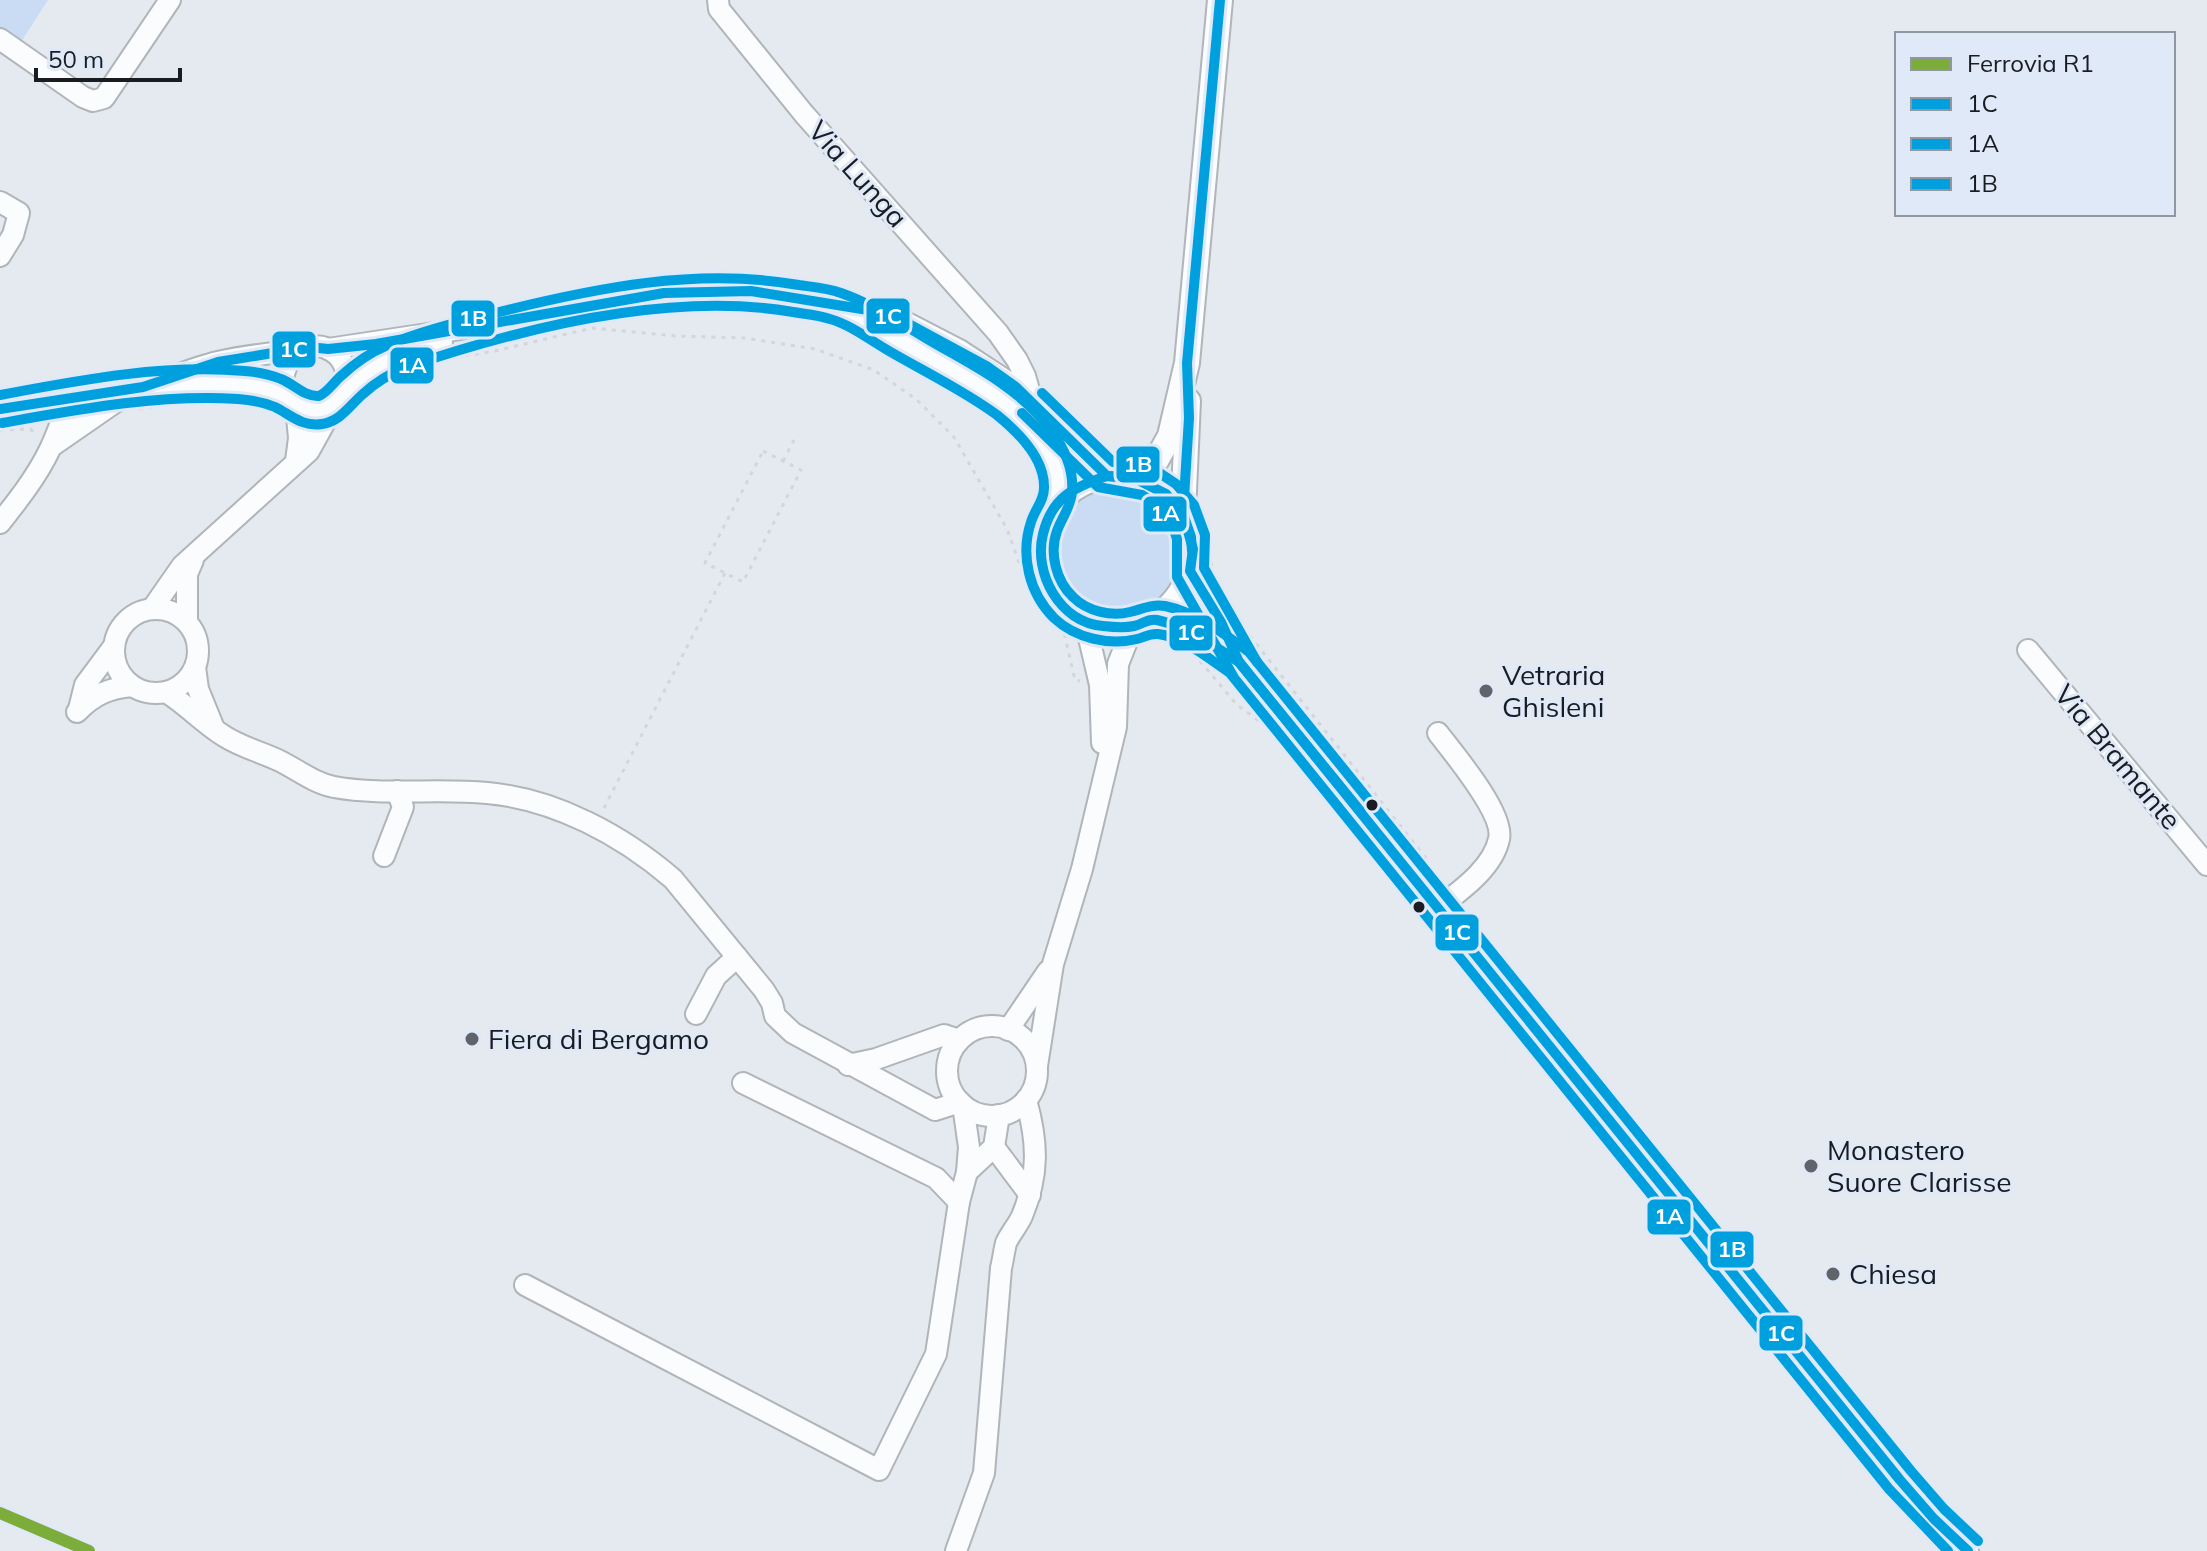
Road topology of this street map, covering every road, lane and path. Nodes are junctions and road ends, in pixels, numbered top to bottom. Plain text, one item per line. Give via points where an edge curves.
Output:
1 (170, 0) edge
2 (718, 0) edge
3 (1220, 0) edge
4 (0, 39) edge
5 (0, 202) edge
6 (0, 256) edge
7 (839, 307) junction
8 (507, 322) junction
9 (1004, 344) junction
10 (300, 349) junction
11 (328, 349) junction
12 (448, 358) dead end
13 (1187, 363) junction
14 (996, 373) junction
15 (140, 388) junction
16 (73, 396) junction
17 (340, 397) junction
18 (292, 401) junction
19 (1033, 404) junction
20 (165, 405) dead end
21 (9, 407) edge
22 (138, 410) dead end
23 (0, 430) edge
24 (794, 440) dead end
25 (50, 441) junction
26 (296, 461) junction
27 (783, 461) junction
28 (1107, 476) junction
29 (1134, 478) junction
30 (1056, 504) junction
31 (1183, 514) junction
32 (0, 523) edge
33 (194, 556) junction
34 (1190, 571) junction
35 (725, 573) junction
36 (152, 609) junction
37 (1085, 621) junction
38 (187, 622) junction
39 (1142, 622) junction
40 (114, 646) junction
41 (2028, 650) dead end
42 (1195, 656) dead end
43 (1239, 662) junction
44 (195, 667) junction
45 (1100, 685) junction
46 (132, 686) junction
47 (166, 692) junction
48 (1296, 696) dead end
49 (1278, 710) junction
50 (214, 729) junction
51 (1438, 733) dead end
52 (1101, 790) junction
53 (397, 791) junction
54 (1375, 796) dead end
55 (595, 825) junction
56 (384, 856) dead end
57 (2207, 865) edge
58 (1438, 908) junction
59 (737, 957) junction
60 (1053, 964) junction
61 (696, 1014) dead end
62 (1008, 1030) junction
63 (959, 1040) junction
64 (848, 1065) junction
65 (1037, 1066) junction
66 (743, 1083) dead end
67 (1026, 1100) junction
68 (962, 1104) junction
69 (999, 1115) junction
70 (994, 1147) junction
71 (967, 1172) junction
72 (1030, 1195) junction
73 (959, 1202) junction
74 (525, 1285) dead end
75 (956, 1551) edge
76 (1968, 1551) edge

1 - 4 street via 104,98 93,101
2 - 9 street, Via Lunga via 727,20 804,114
3 - 13 main road
5 - 6 street via 19,213
7 - 8 street, Via Lunga via 751,291 697,291
7 - 14 street, Via Lunga via 903,321
7 - 30 street, Via Lunga via 971,380 1013,410 1051,455
8 - 11 street, Via Lunga
8 - 17 street, Via Lunga via 393,357
9 - 14 street
9 - 19 street, Via Lunga via 1025,376
10 - 11 street
10 - 15 street via 218,362
10 - 18 street via 282,375
11 - 17 street via 347,373
12 - 45 path via 592,328 745,338 815,349 874,370 916,399 954,437 1007,529 1040,609 1064,632 1075,680
13 - 29 main road via 1170,436 1156,461
13 - 31 main road
14 - 19 street, Via Lunga
15 - 16 street
15 - 18 street via 241,385 270,389
15 - 25 street
16 - 21 street
16 - 25 street
17 - 18 street via 316,411
17 - 26 street via 309,451
18 - 26 street via 299,438
19 - 28 street, Via Lunga
20 - 22 path
21 - 25 street via 44,420
23 - 25 path via 30,429
24 - 27 path
25 - 32 street via 30,486
26 - 33 street
27 - 35 path via 801,470 743,582
27 - 35 path via 763,451 705,563
28 - 29 main road
28 - 30 main road via 1075,487
29 - 31 main road via 1166,494
30 - 37 main road, Via Lunga via 1042,532 1042,570 1061,605
31 - 34 main road via 1191,537
33 - 36 street
33 - 38 street via 187,574
34 - 39 main road via 1177,598
34 - 43 street
35 - 55 path
36 - 38 street via 165,609
36 - 40 street via 130,617
37 - 39 main road via 1113,628
37 - 45 street
38 - 44 street via 197,640
39 - 43 street via 1185,627
39 - 52 street via 1118,664 1116,727
40 - 46 street via 118,668
40 - 46 street via 85,685 76,712 112,687
41 - 57 street, Via Bramante
42 - 49 path via 1237,705 1261,723
43 - 49 street
44 - 47 street
44 - 50 street
45 - 52 street
46 - 47 street
47 - 50 street
48 - 54 path
49 - 58 street
50 - 53 street via 333,787
51 - 58 street via 1493,809 1500,837 1487,864
52 - 60 street
53 - 55 street via 501,795
53 - 56 street via 403,807
55 - 59 street via 673,879
58 - 76 street via 1900,1480
59 - 61 street via 716,976
59 - 64 street via 764,990 775,1016 793,1033
60 - 62 street
60 - 65 street
62 - 63 street via 979,1028
62 - 65 street via 1028,1044
63 - 64 street via 944,1035
63 - 68 street via 948,1078
64 - 68 street via 935,1110
65 - 67 street
66 - 73 street via 936,1178
67 - 69 street
67 - 72 street via 1036,1157
68 - 69 street via 974,1112
68 - 71 street
69 - 70 street
70 - 71 street
70 - 72 street
71 - 73 street
72 - 75 street via 1007,1242 1001,1268 984,1473
73 - 74 street via 936,1354 879,1470

